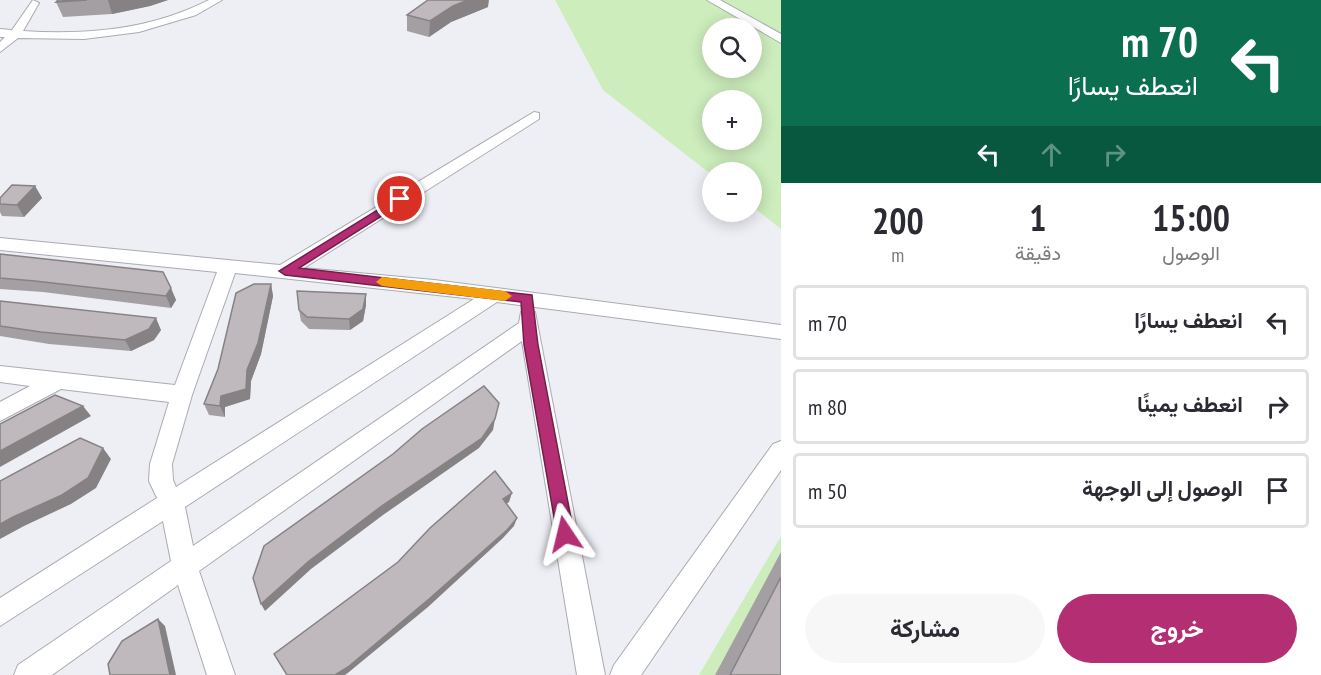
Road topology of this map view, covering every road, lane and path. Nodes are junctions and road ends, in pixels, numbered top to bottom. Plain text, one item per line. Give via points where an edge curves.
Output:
1 (217, 0) edge
2 (712, 0) edge
3 (34, 3) dead end
4 (0, 33) edge
5 (15, 34) junction
6 (781, 39) edge
7 (0, 48) edge
8 (534, 116) dead end
9 (0, 244) edge
10 (228, 267) junction
11 (285, 271) junction
12 (494, 295) junction
13 (528, 298) junction
14 (528, 327) junction
15 (781, 332) edge
16 (0, 374) edge
17 (58, 381) junction
18 (182, 395) junction
19 (0, 412) edge
20 (781, 451) edge
21 (172, 504) junction
22 (185, 567) junction
23 (0, 613) edge
24 (28, 675) edge
25 (221, 675) edge
26 (591, 675) edge
27 (624, 675) edge

1 - 5 street via 180,17 128,31 77,37
2 - 6 street
3 - 5 street
4 - 5 street
5 - 7 street
8 - 11 street
9 - 10 street
10 - 11 street
10 - 18 street
11 - 12 street
12 - 13 street
12 - 21 street
13 - 14 street
13 - 15 street
14 - 22 street
14 - 26 street
16 - 17 street
17 - 18 street
17 - 19 street
18 - 21 street via 161,464 161,481
20 - 27 street
21 - 22 street
21 - 23 street
22 - 24 street
22 - 25 street

